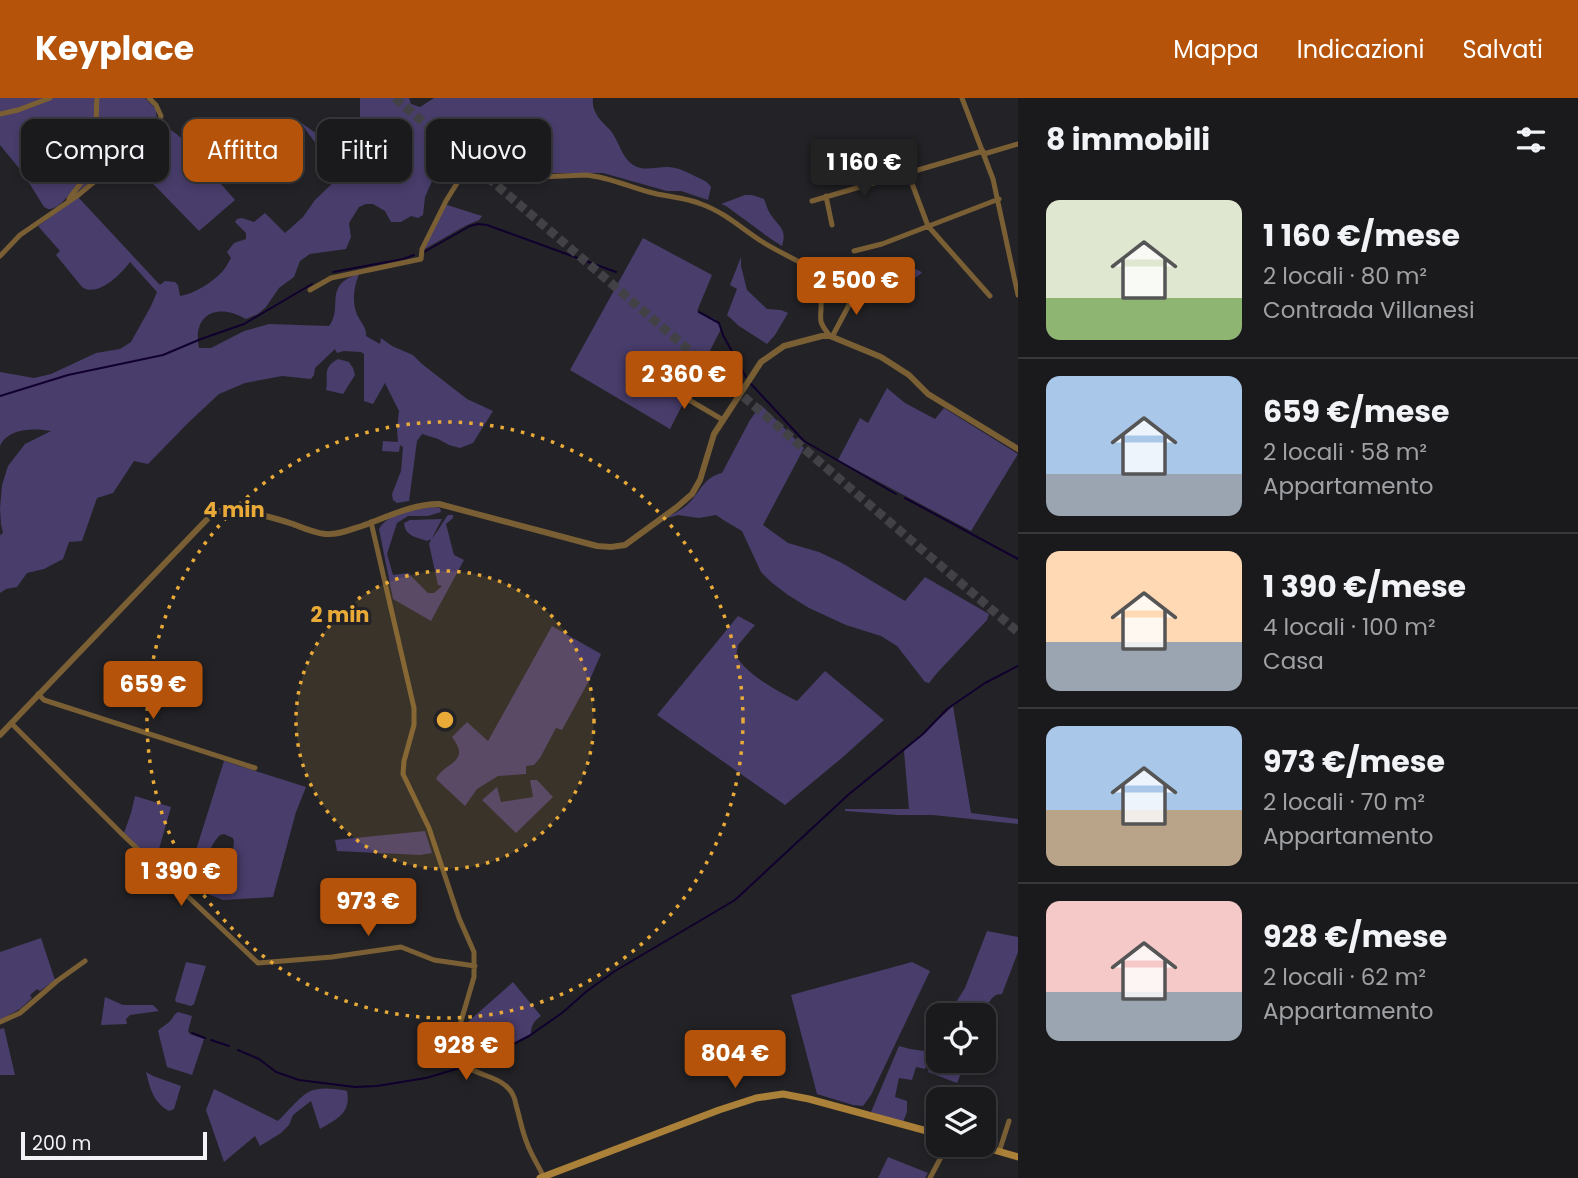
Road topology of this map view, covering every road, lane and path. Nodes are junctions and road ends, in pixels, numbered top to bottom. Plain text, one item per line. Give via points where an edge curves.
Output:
1 (50, 98) edge
2 (97, 98) edge
3 (149, 98) edge
4 (962, 98) edge
5 (2, 114) edge
6 (1018, 144) edge
7 (898, 152) dead end
8 (983, 152) junction
9 (908, 173) junction
10 (826, 197) junction
11 (999, 199) junction
12 (812, 201) dead end
13 (68, 202) junction
14 (832, 225) dead end
15 (928, 226) junction
16 (854, 251) dead end
17 (0, 256) edge
18 (860, 282) dead end
19 (310, 290) dead end
20 (1018, 295) edge
21 (990, 296) dead end
22 (831, 336) junction
23 (657, 381) dead end
24 (723, 420) junction
25 (1018, 449) edge
26 (371, 522) junction
27 (38, 694) junction
28 (11, 723) junction
29 (0, 735) edge
30 (255, 768) dead end
31 (85, 961) dead end
32 (475, 966) junction
33 (0, 1022) edge
34 (1009, 1121) dead end
35 (926, 1131) edge
36 (996, 1151) edge
37 (999, 1152) junction
38 (941, 1157) edge
39 (1018, 1157) edge
40 (542, 1178) edge
41 (930, 1178) edge

1 - 5 street
2 - 13 street via 92,165
3 - 13 street via 160,116 157,126
4 - 8 street
6 - 8 street
7 - 9 street
8 - 9 street
8 - 11 street
9 - 10 street
9 - 15 street
10 - 12 street
10 - 14 street
11 - 15 street
11 - 20 street
13 - 17 street via 20,234
15 - 16 street
15 - 21 street
18 - 22 street
19 - 22 street via 331,278 421,259 462,175 489,179 599,176 710,207 813,270 806,286 821,301 821,325
22 - 24 street via 784,346 770,355
22 - 25 street via 881,357 928,394
23 - 24 street
24 - 26 street via 692,494 625,545 597,546 439,504 410,508
26 - 27 street via 322,534 275,518 224,509 214,512
26 - 32 street via 414,708 403,774 429,828
27 - 28 street
27 - 30 street
28 - 29 street
28 - 32 street via 258,963 401,947 434,960
31 - 33 street via 20,1013
32 - 40 street via 459,1028 462,1063 498,1079 510,1090
34 - 37 street
35 - 40 main road via 783,1094 719,1110
36 - 37 main road
37 - 39 main road
38 - 41 street

